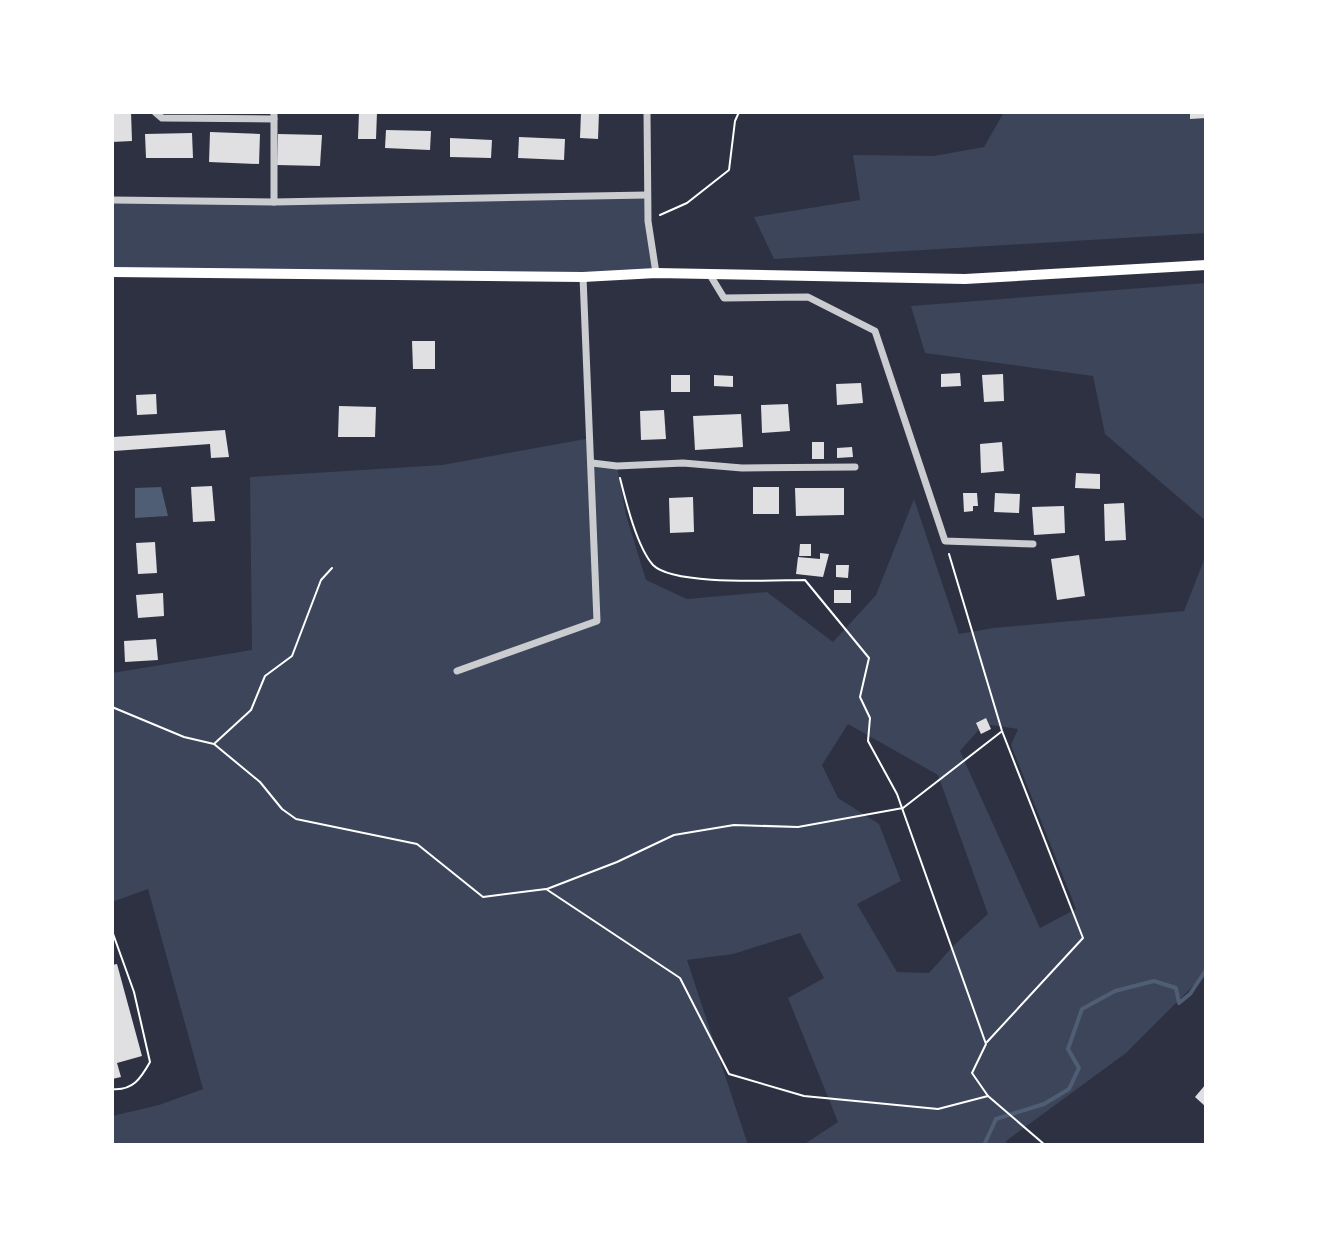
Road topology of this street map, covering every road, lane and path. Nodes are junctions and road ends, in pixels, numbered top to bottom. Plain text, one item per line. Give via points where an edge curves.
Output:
1 (155, 112) edge
2 (647, 112) edge
3 (739, 112) edge
4 (274, 116) edge
5 (647, 195) junction
6 (112, 200) edge
7 (274, 202) junction
8 (648, 221) junction
9 (1206, 265) edge
10 (112, 272) edge
11 (656, 273) junction
12 (710, 275) junction
13 (583, 277) junction
14 (592, 463) junction
15 (617, 466) junction
16 (855, 467) dead end
17 (945, 541) junction
18 (1033, 544) dead end
19 (332, 568) dead end
20 (457, 671) dead end
21 (112, 707) edge
22 (1002, 731) junction
23 (214, 744) junction
24 (903, 808) junction
25 (546, 889) junction
26 (112, 931) edge
27 (986, 1044) junction
28 (112, 1089) edge
29 (988, 1096) junction
30 (1045, 1145) edge

1 - 4 street via 162,118
2 - 5 street
3 - 8 path via 729,170 687,203
4 - 7 street
5 - 7 street
5 - 8 street
6 - 7 street
8 - 11 street
9 - 12 main road via 965,279
10 - 13 main road
11 - 12 main road
11 - 13 main road
12 - 17 street via 724,298 808,297 875,331
13 - 14 street
14 - 15 street
14 - 20 street via 597,621
15 - 16 street
15 - 24 path via 633,524 652,564 663,572 694,579 805,580 869,658 860,697 870,718 868,741
17 - 18 street
17 - 22 path
19 - 23 path via 321,580 292,656 265,676 251,710
21 - 23 path
22 - 24 path
22 - 27 path via 1083,938
23 - 25 path via 296,819 417,844 483,897
24 - 25 path via 798,827 734,825 674,835
24 - 27 path
25 - 29 path via 680,978 729,1074 804,1096 938,1109
26 - 28 path via 134,992 150,1062 140,1080 123,1090
27 - 29 path via 972,1073
29 - 30 path

